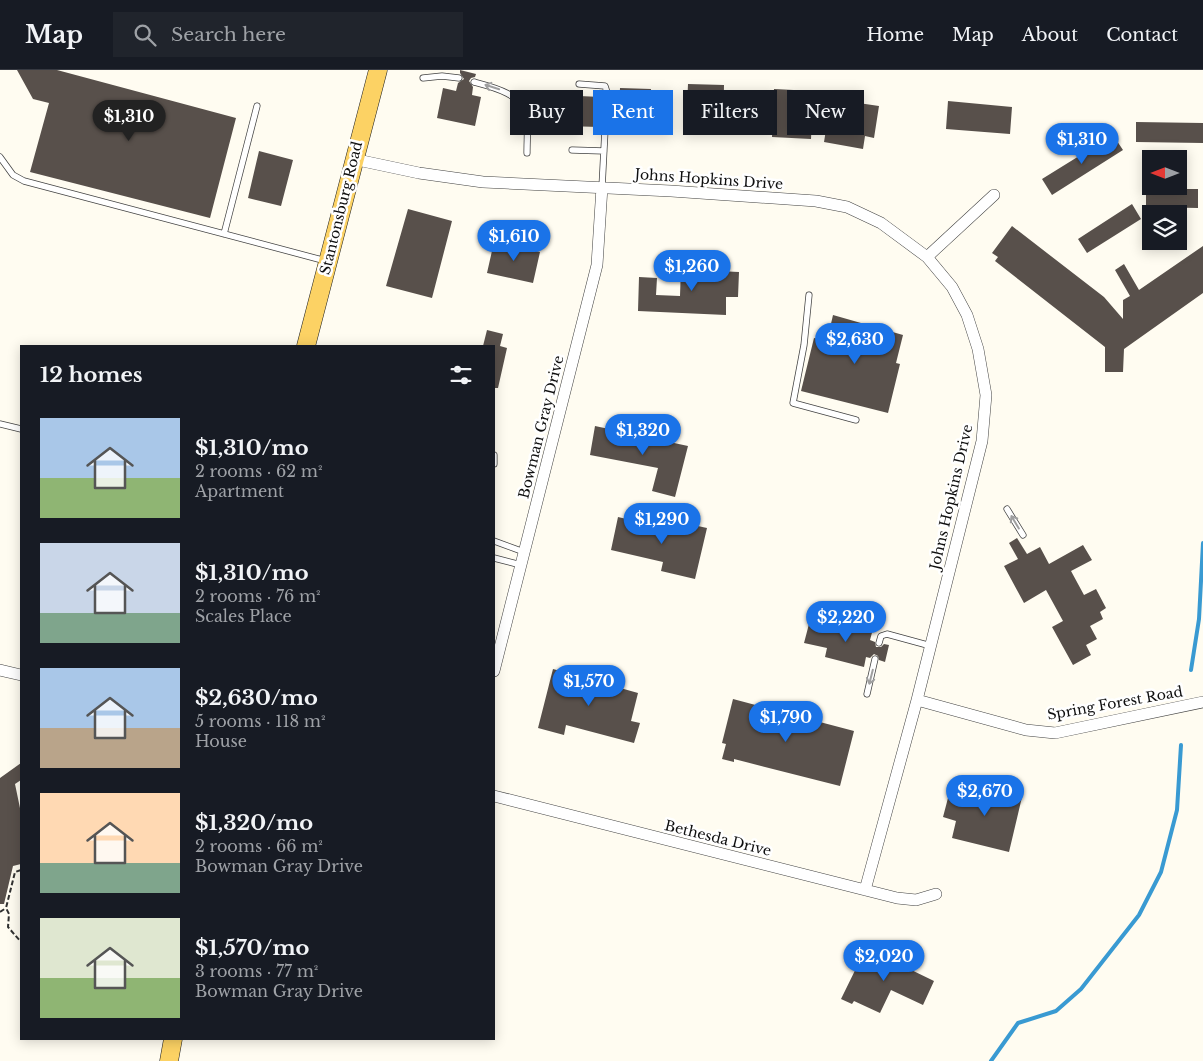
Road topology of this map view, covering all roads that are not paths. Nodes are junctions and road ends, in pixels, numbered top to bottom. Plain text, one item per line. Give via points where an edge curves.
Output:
1 (378, 70) edge
2 (424, 78) dead end
3 (459, 78) dead end
4 (474, 82) dead end
5 (579, 84) dead end
6 (258, 106) dead end
7 (572, 150) dead end
8 (604, 151) junction
9 (527, 153) dead end
10 (0, 157) edge
11 (353, 159) junction
12 (602, 187) junction
13 (994, 195) dead end
14 (224, 234) junction
15 (927, 257) junction
16 (328, 261) junction
17 (809, 295) dead end
18 (306, 345) edge
19 (856, 420) dead end
20 (0, 424) edge
21 (20, 428) edge
22 (1007, 509) dead end
23 (1023, 535) dead end
24 (495, 541) edge
25 (524, 552) junction
26 (495, 558) edge
27 (521, 565) junction
28 (879, 643) dead end
29 (931, 646) junction
30 (875, 659) dead end
31 (495, 667) edge
32 (0, 670) edge
33 (20, 675) edge
34 (867, 694) dead end
35 (917, 700) junction
36 (1203, 702) edge
37 (495, 796) edge
38 (866, 890) junction
39 (936, 894) dead end
40 (173, 1040) edge
41 (169, 1061) edge

1 - 11 main road, Stantonsburg Road
2 - 3 lane
9 -> 4 lane via 527,115 516,98 498,88
5 - 8 lane via 604,86 607,92
6 - 14 lane
7 - 8 lane
8 - 12 lane
10 - 14 lane via 13,175 24,181
11 - 12 street, Johns Hopkins Drive via 483,182
11 - 16 main road, Stantonsburg Road
12 - 15 street, Johns Hopkins Drive via 816,201 847,207 881,223
12 - 25 street, Bowman Gray Drive via 596,265
13 - 15 street
14 - 16 lane
15 - 29 street, Johns Hopkins Drive via 952,287 967,315 978,349 986,395 982,441
16 - 18 main road, Stantonsburg Road
17 - 19 lane via 793,402
20 - 21 lane
23 -> 22 lane
24 - 25 lane
25 - 27 street, Bowman Gray Drive
26 - 27 lane
27 - 31 street, Bowman Gray Drive
28 - 29 lane via 881,636 887,634
29 - 35 street, Johns Hopkins Drive
30 -> 34 lane
32 - 33 street
35 - 36 street, Spring Forest Road via 1026,730 1055,733
35 - 38 street, Johns Hopkins Drive
37 - 38 street, Bethesda Drive
38 - 39 street, Bethesda Drive via 916,900
40 - 41 main road

